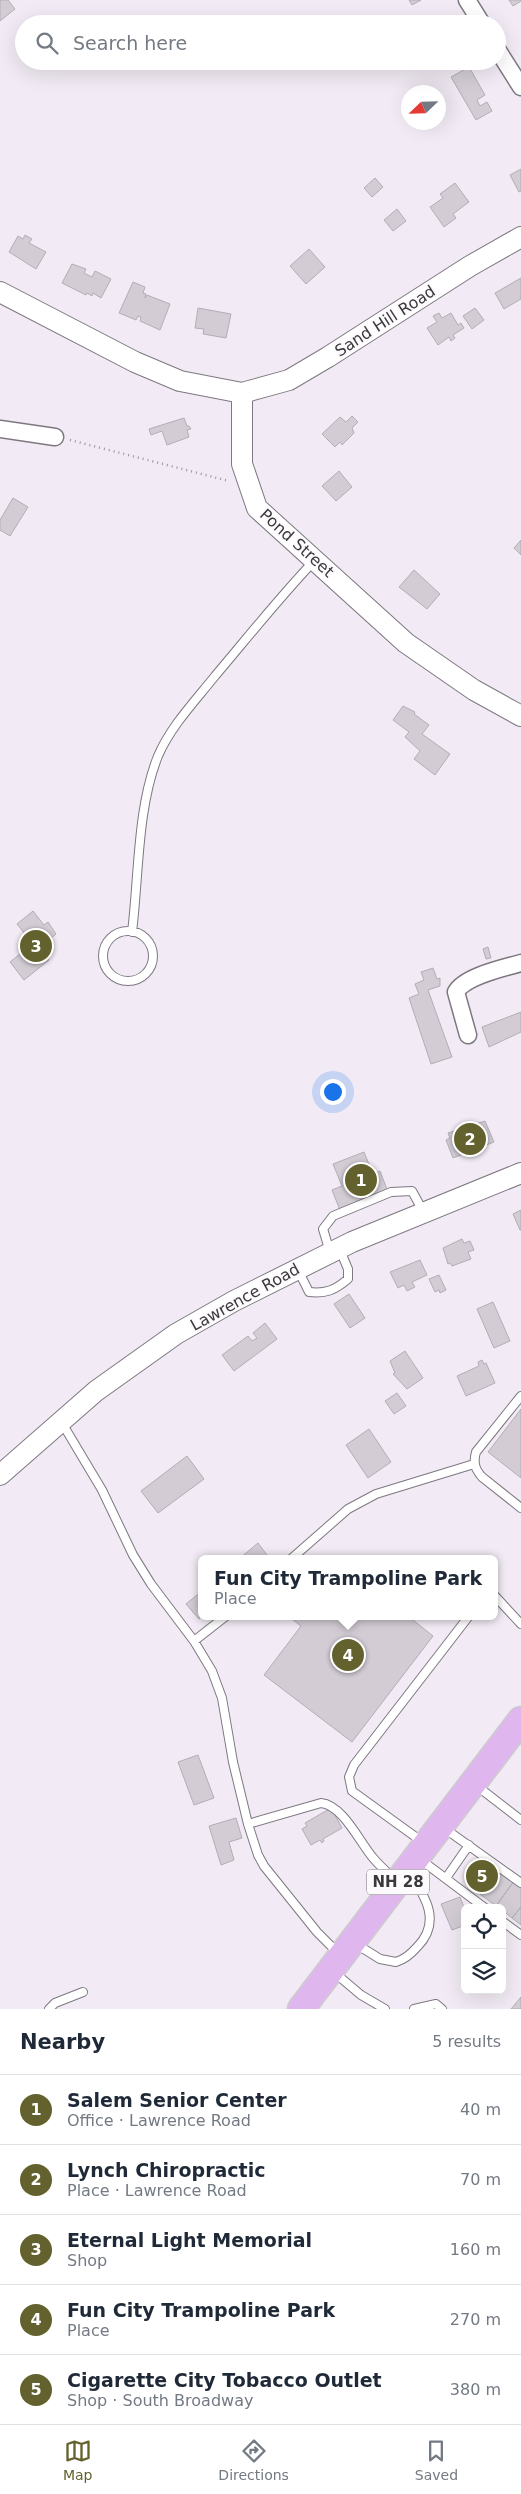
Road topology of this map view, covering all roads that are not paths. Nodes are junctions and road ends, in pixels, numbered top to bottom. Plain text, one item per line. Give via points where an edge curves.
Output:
1 (467, 0) edge
2 (476, 15) edge
3 (506, 63) edge
4 (521, 87) edge
5 (521, 237) edge
6 (0, 292) edge
7 (242, 393) junction
8 (0, 429) edge
9 (55, 437) road end
10 (315, 560) junction
11 (521, 716) edge
12 (132, 932) junction
13 (521, 963) edge
14 (468, 1036) dead end
15 (521, 1173) edge
16 (423, 1212) junction
17 (334, 1250) junction
18 (297, 1268) junction
19 (521, 1396) edge
20 (61, 1420) junction
21 (474, 1464) junction
22 (0, 1475) edge
23 (521, 1508) edge
24 (296, 1555) edge
25 (498, 1599) edge
26 (221, 1620) edge
27 (465, 1620) edge
28 (520, 1620) edge
29 (194, 1641) junction
30 (521, 1720) edge
31 (472, 1783) junction
32 (521, 1820) edge
33 (248, 1824) junction
34 (469, 1845) junction
35 (418, 1856) junction
36 (446, 1878) junction
37 (521, 1883) edge
38 (480, 1904) edge
39 (506, 1924) edge
40 (521, 1935) edge
41 (342, 1956) junction
42 (83, 1992) dead end
43 (306, 2007) edge
44 (439, 2007) edge
45 (49, 2009) edge
46 (385, 2009) edge
47 (414, 2009) edge

1 - 2 street
3 - 4 street
5 - 7 street, Sand Hill Road via 289,380
6 - 7 street via 135,362 180,381
7 - 10 street, Pond Street via 242,464 257,508
8 - 9 street
10 - 11 street, Pond Street via 406,643 474,690
10 - 12 lane via 212,680 164,744 146,803
12 - 12 lane via 112,937 104,951 111,974 126,981 134,981 148,973 154,958 149,942
13 - 14 street via 490,972 460,986 456,992
15 - 16 street, Lawrence Road
16 - 17 street, Lawrence Road
16 - 17 lane via 412,1191 391,1192 332,1216 323,1230
17 - 18 street, Lawrence Road
17 - 18 lane via 348,1269 348,1279 336,1289 321,1294 309,1292
18 - 20 street, Lawrence Road via 176,1334
19 - 21 lane via 476,1452
20 - 22 street, Lawrence Road
20 - 29 lane via 102,1490 133,1555
21 - 23 lane via 482,1477
21 - 24 lane via 376,1494 348,1509
25 - 28 lane
26 - 29 lane
27 - 35 lane via 354,1765 349,1778 352,1791
29 - 33 lane via 212,1671 222,1698
30 - 31 main road, NH 28
31 - 32 lane
31 - 35 main road, NH 28
33 - 35 lane via 321,1803 330,1804 374,1859
33 - 41 lane via 264,1866 317,1932
34 - 35 lane
34 - 36 lane
34 - 37 lane
35 - 36 lane
35 - 41 main road, NH 28
35 - 41 lane via 420,1889 430,1914 429,1932 424,1940 411,1954 396,1962
36 - 38 lane
39 - 40 lane
41 - 43 main road, NH 28
41 - 46 lane via 361,1995
42 - 45 lane
44 - 47 lane

